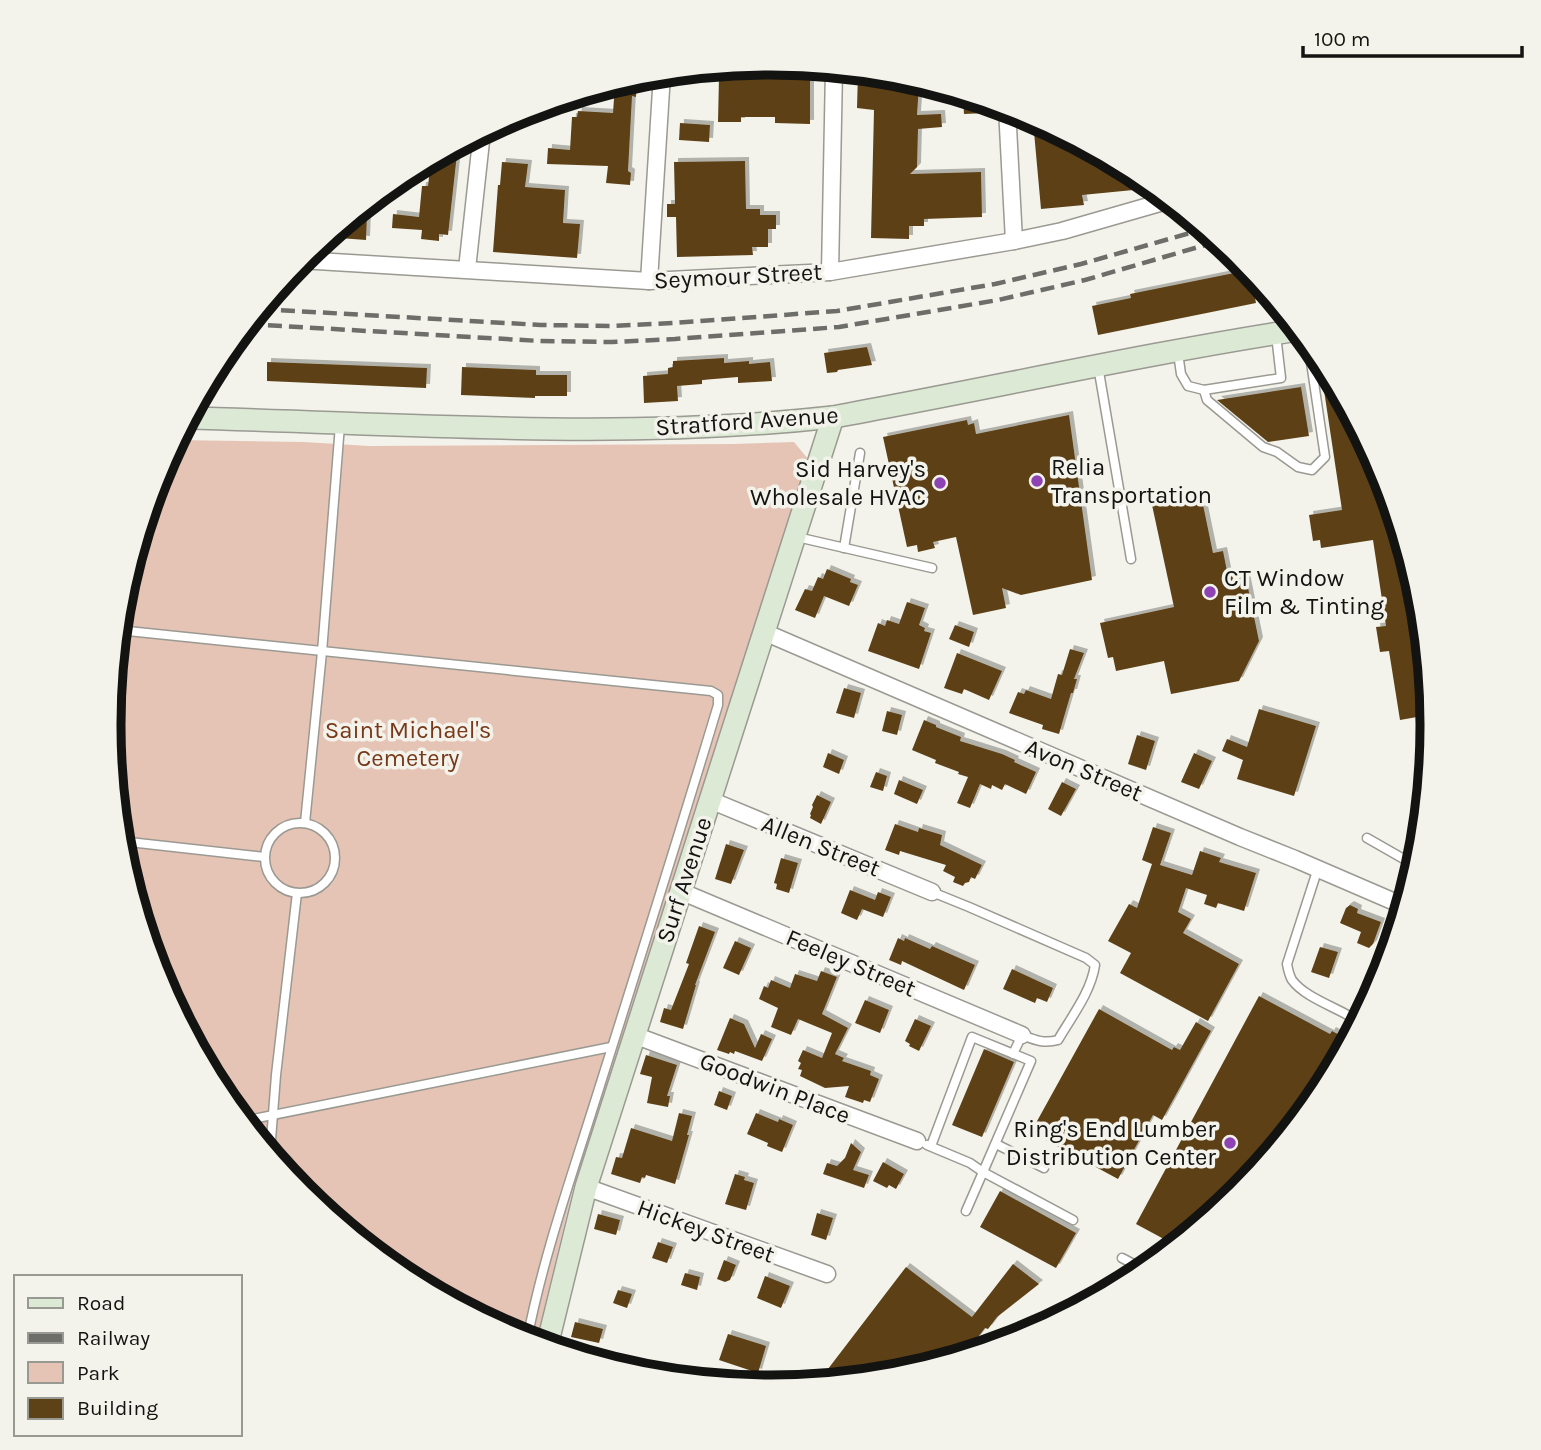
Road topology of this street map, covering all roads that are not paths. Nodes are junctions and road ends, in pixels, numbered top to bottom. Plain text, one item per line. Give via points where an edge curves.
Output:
1 (834, 79) edge
2 (661, 85) edge
3 (1008, 121) edge
4 (481, 143) edge
5 (1157, 204) edge
6 (1014, 241) junction
7 (317, 260) edge
8 (467, 269) junction
9 (830, 272) junction
10 (649, 281) junction
11 (1288, 331) edge
12 (1276, 333) junction
13 (1177, 350) junction
14 (1311, 365) edge
15 (1098, 366) junction
16 (1204, 390) junction
17 (833, 417) junction
18 (198, 418) edge
19 (340, 423) junction
20 (860, 453) dead end
21 (794, 536) junction
22 (844, 548) junction
23 (1131, 559) dead end
24 (932, 568) dead end
25 (127, 631) edge
26 (764, 632) junction
27 (322, 652) junction
28 (710, 800) junction
29 (305, 823) junction
30 (1367, 838) dead end
31 (131, 842) edge
32 (264, 857) junction
33 (1406, 860) edge
34 (1318, 868) junction
35 (680, 891) junction
36 (932, 892) joint
37 (297, 893) junction
38 (1395, 902) edge
39 (1350, 1017) edge
40 (634, 1035) junction
41 (1023, 1035) junction
42 (611, 1047) junction
43 (1013, 1054) junction
44 (273, 1114) junction
45 (253, 1119) edge
46 (271, 1140) edge
47 (924, 1144) junction
48 (996, 1144) junction
49 (1044, 1168) dead end
50 (983, 1172) junction
51 (586, 1187) junction
52 (966, 1211) dead end
53 (1073, 1220) dead end
54 (1122, 1258) dead end
55 (1133, 1264) edge
56 (827, 1274) dead end
57 (529, 1328) edge
58 (550, 1335) edge

1 - 9 street
2 - 10 street
3 - 6 street
4 - 8 street
5 - 6 street, Seymour Street
6 - 9 street, Seymour Street
7 - 8 street, Seymour Street
8 - 10 street, Seymour Street
9 - 10 street, Seymour Street
11 - 12 main road, Stratford Avenue
12 - 13 main road, Stratford Avenue
12 - 16 lane via 1281,378
13 - 15 main road, Stratford Avenue
13 - 16 lane via 1188,386
14 - 16 lane via 1325,457 1312,470 1263,447 1207,400
15 - 17 main road, Stratford Avenue
15 - 23 lane
17 - 19 main road, Stratford Avenue via 658,428
17 - 21 main road, Surf Avenue
18 - 19 main road, Stratford Avenue
19 - 27 lane
20 - 22 lane
21 - 22 lane
21 - 26 main road, Surf Avenue
22 - 24 lane
25 - 27 lane
26 - 28 main road, Surf Avenue
26 - 34 street, Avon Street
27 - 29 lane
27 - 42 lane via 718,695
28 - 35 main road, Surf Avenue
28 - 36 street, Allen Street
29 - 32 lane via 287,824 275,832
29 - 37 lane via 327,834 336,863 322,886
30 - 33 lane
31 - 32 lane
32 - 37 lane via 274,882
34 - 38 street, Avon Street
34 - 39 lane via 1288,970 1306,992
35 - 40 main road, Surf Avenue
35 - 41 street, Feeley Street
36 - 41 lane via 1095,965 1087,992 1058,1040 1048,1043
37 - 44 lane
40 - 47 street, Goodwin Place
40 - 51 main road, Surf Avenue
41 - 43 lane
42 - 44 lane
42 - 57 lane
43 - 47 lane via 972,1037
43 - 48 lane via 1031,1061
44 - 45 lane
44 - 46 lane
47 - 50 lane
48 - 49 lane
48 - 50 lane
50 - 52 lane
50 - 53 lane
51 - 56 street, Hickey Street
51 - 58 main road, Surf Avenue
54 - 55 lane

